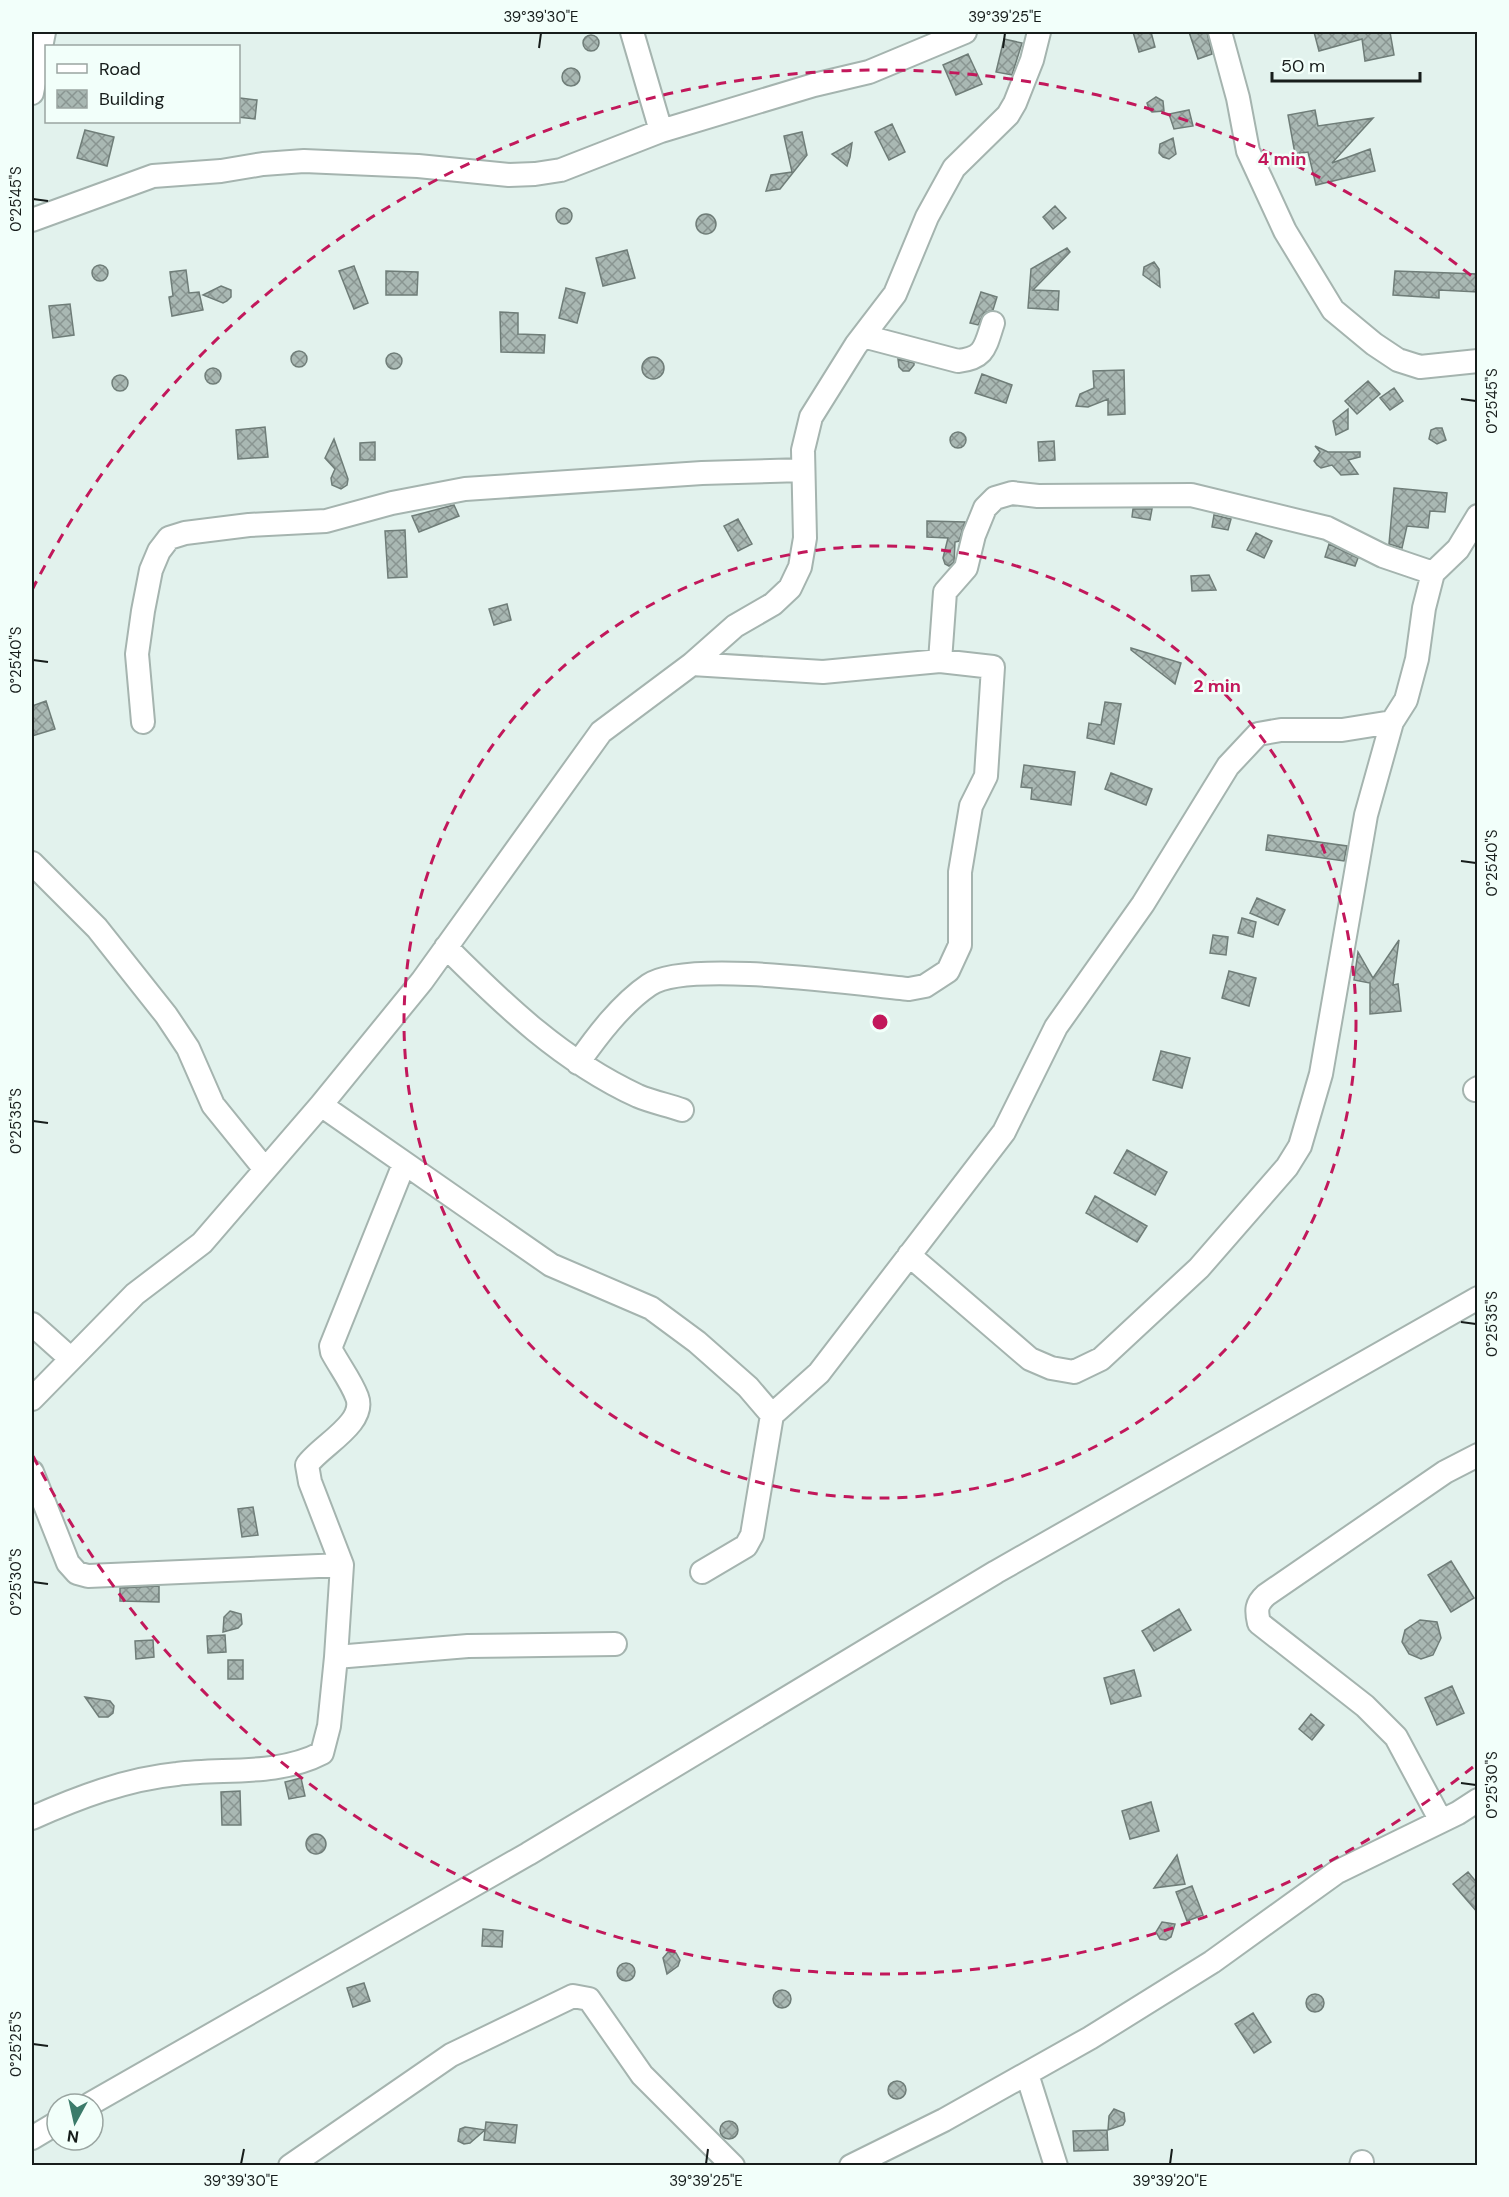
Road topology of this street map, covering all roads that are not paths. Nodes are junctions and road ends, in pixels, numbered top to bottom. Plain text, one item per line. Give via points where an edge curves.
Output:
1 (44, 32) edge
2 (632, 32) edge
3 (965, 32) edge
4 (1039, 32) edge
5 (1220, 32) edge
6 (32, 93) edge
7 (661, 131) junction
8 (32, 220) edge
9 (993, 323) dead end
10 (862, 336) junction
11 (1478, 361) edge
12 (803, 470) junction
13 (1478, 516) edge
14 (1433, 573) junction
15 (940, 661) junction
16 (692, 664) junction
17 (143, 722) dead end
18 (1392, 722) junction
19 (32, 863) edge
20 (446, 947) junction
21 (578, 1064) junction
22 (321, 1105) junction
23 (682, 1110) dead end
24 (404, 1164) junction
25 (264, 1168) junction
26 (909, 1255) junction
27 (1478, 1298) edge
28 (32, 1324) edge
29 (70, 1358) junction
30 (32, 1398) edge
31 (772, 1415) junction
32 (1478, 1455) edge
33 (32, 1472) edge
34 (342, 1564) junction
35 (702, 1572) dead end
36 (615, 1644) dead end
37 (336, 1657) junction
38 (1478, 1800) edge
39 (32, 1818) edge
40 (1441, 1821) junction
41 (1027, 2074) junction
42 (105, 2095) edge
43 (45, 2130) edge
44 (32, 2138) edge
45 (290, 2166) edge
46 (733, 2166) edge
47 (851, 2166) edge
48 (1056, 2166) edge

1 - 6 street
2 - 7 street
3 - 7 street via 869,72
4 - 10 street via 1015,103 1008,115 954,168 927,217 895,294
5 - 11 street via 1248,151 1285,231 1333,310 1398,360 1419,367
7 - 8 street via 561,170 535,174 304,161 153,176
9 - 10 street via 984,350 973,359 958,361
10 - 12 street via 811,417
12 - 16 street via 805,538 800,567 790,588 773,604 735,626
12 - 17 street via 465,489 326,521 249,525 169,538 151,570 143,611 137,654
13 - 14 street via 1458,549
14 - 15 street via 1383,556 1327,528 1191,495 1012,493 995,498 985,508 966,568 945,592
14 - 18 street via 1406,700
15 - 16 street via 823,672
15 - 21 street via 993,667 986,776 966,826 960,872 960,945 948,971 925,986 909,989 713,972 650,983 606,1026
16 - 20 street via 601,732
18 - 26 street via 1342,730 1258,734 1240,752 1143,904 1056,1027 1004,1132
18 - 26 street via 1366,815 1321,1074 1300,1146 1287,1167 1199,1268 1101,1359 1074,1372 1030,1359
19 - 25 street via 97,928 159,1006 188,1048 213,1105
20 - 21 street via 500,1001
20 - 22 street
21 - 23 street via 640,1097
22 - 24 street
22 - 25 street
24 - 31 street via 551,1265 651,1308 698,1342
24 - 34 street via 332,1346 358,1400 357,1410 353,1420 308,1465 310,1482
25 - 29 street via 202,1243 135,1294
26 - 31 street via 819,1373
27 - 42 street via 996,1572 528,1854
28 - 29 street
29 - 30 street
31 - 35 street via 752,1534 746,1546
32 - 40 street via 1445,1472 1258,1602 1259,1623 1365,1706 1396,1737
33 - 34 street via 68,1563 77,1573 88,1576
34 - 37 street
36 - 37 street via 468,1646
37 - 39 street via 327,1743 316,1756 291,1765 175,1774 122,1784
38 - 40 street
40 - 41 street via 1337,1872 1212,1962
41 - 47 street
41 - 48 street
43 - 44 street
45 - 46 street via 450,2055 573,1996 589,1999 642,2075

